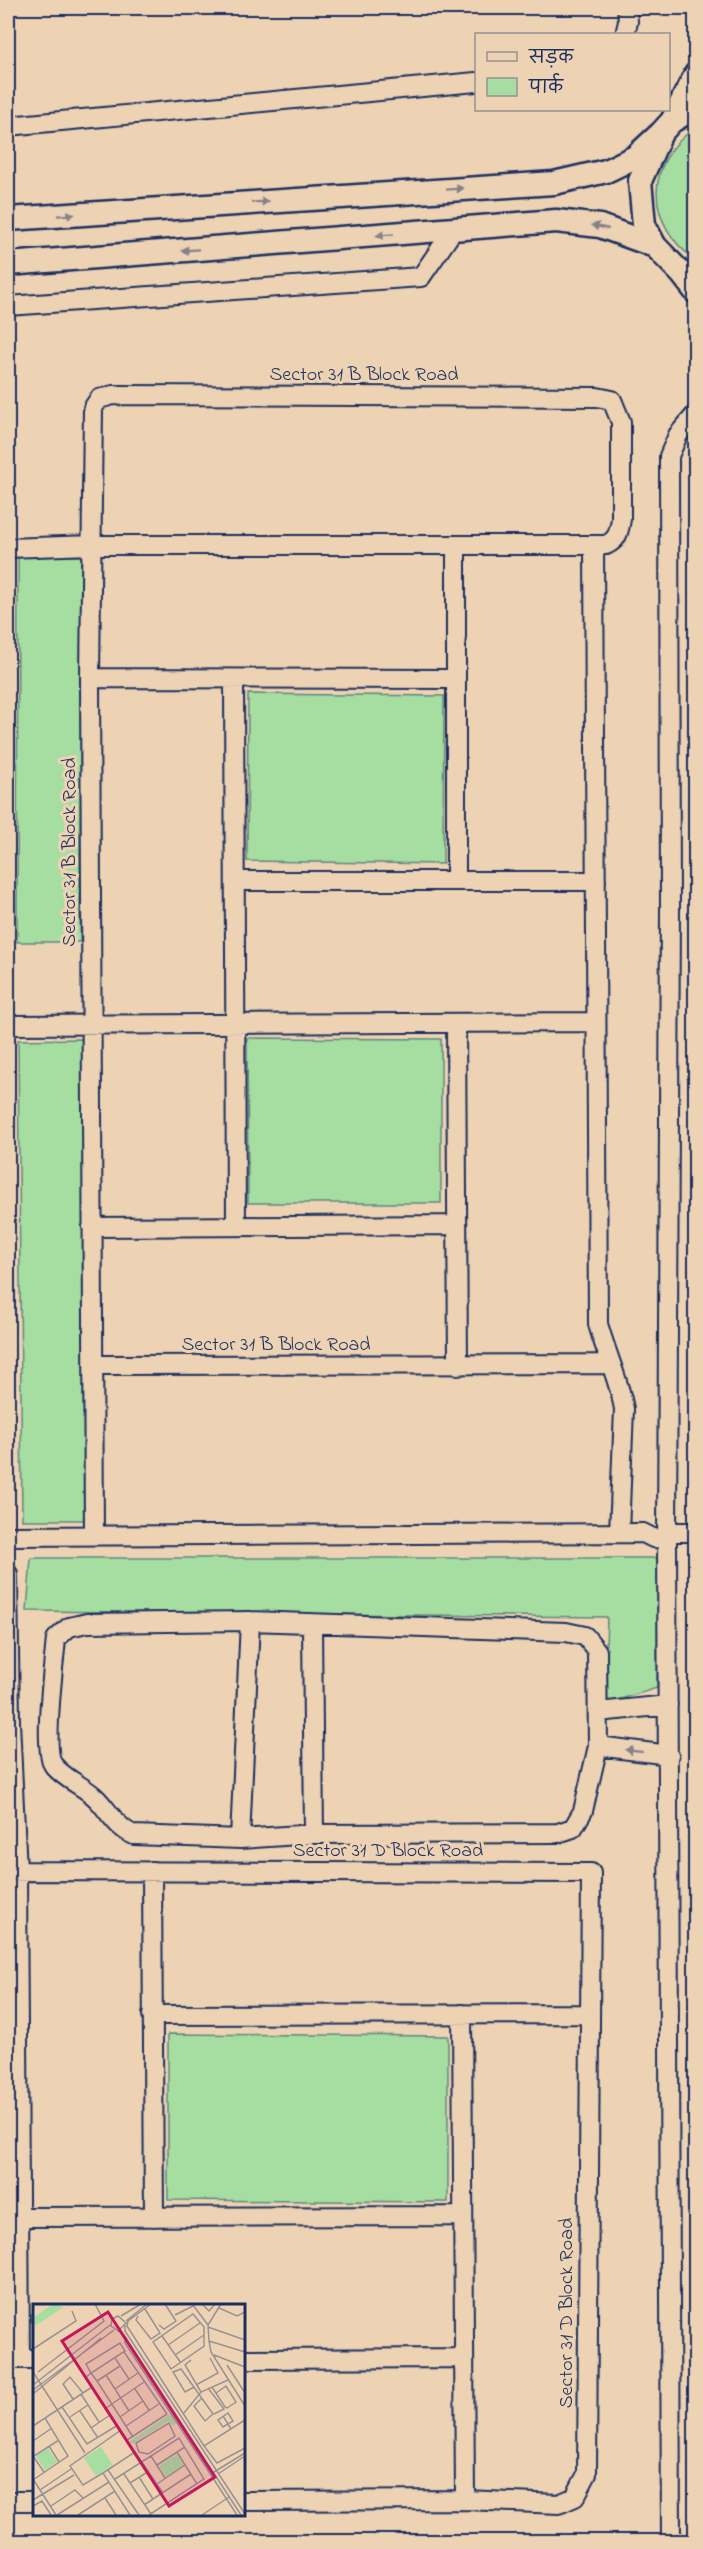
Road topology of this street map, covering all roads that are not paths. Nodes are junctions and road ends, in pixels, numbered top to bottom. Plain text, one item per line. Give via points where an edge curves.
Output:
1 (627, 8) edge
2 (625, 33) edge
3 (696, 74) edge
4 (475, 82) edge
5 (696, 107) edge
6 (8, 126) edge
7 (666, 127) junction
8 (8, 219) edge
9 (454, 230) junction
10 (655, 246) junction
11 (8, 264) edge
12 (689, 277) edge
13 (696, 292) edge
14 (8, 306) edge
15 (696, 414) edge
16 (90, 545) junction
17 (456, 545) junction
18 (594, 546) junction
19 (8, 548) edge
20 (90, 678) junction
21 (234, 679) junction
22 (455, 680) junction
23 (456, 881) junction
24 (596, 881) junction
25 (235, 882) junction
26 (596, 1022) junction
27 (456, 1023) junction
28 (235, 1024) junction
29 (8, 1025) edge
30 (91, 1025) junction
31 (457, 1225) junction
32 (236, 1226) junction
33 (92, 1227) junction
34 (610, 1364) junction
35 (93, 1365) junction
36 (458, 1366) junction
37 (696, 1532) edge
38 (619, 1533) junction
39 (668, 1533) junction
40 (94, 1535) junction
41 (8, 1536) edge
42 (8, 1574) edge
43 (249, 1621) junction
44 (312, 1625) junction
45 (668, 1705) junction
46 (598, 1712) junction
47 (9, 1722) edge
48 (598, 1746) junction
49 (669, 1755) junction
50 (314, 1834) junction
51 (240, 1839) junction
52 (12, 1871) edge
53 (152, 1871) junction
54 (462, 2014) junction
55 (589, 2014) junction
56 (152, 2015) junction
57 (13, 2022) edge
58 (463, 2216) junction
59 (19, 2217) junction
60 (154, 2217) junction
61 (464, 2358) junction
62 (21, 2359) edge
63 (244, 2359) edge
64 (465, 2500) junction
65 (8, 2501) edge
66 (33, 2501) edge
67 (244, 2501) edge
68 (671, 2541) edge

1 - 2 street
3 - 7 street
4 - 6 street
5 - 7 street
8 -> 7 street via 554,183 606,171 635,157
7 - 10 street via 640,181 644,225
10 -> 9 street via 600,226 556,221
9 -> 11 street
9 - 14 street via 421,278
10 - 12 street
12 - 13 street
15 - 39 street via 678,435 669,456
16 - 17 street, Sector 31 B Block Road
16 - 18 street, Sector 31 B Block Road via 93,408 99,399 125,395 612,400 621,422 621,519 619,533 612,543
16 - 19 street, Sector 31 B Block Road
16 - 20 street, Sector 31 B Block Road
17 - 18 street, Sector 31 B Block Road
17 - 22 street
18 - 24 street
20 - 21 street
20 - 30 street, Sector 31 B Block Road
21 - 22 street
21 - 25 street
22 - 23 street
23 - 24 street
23 - 25 street
24 - 26 street
25 - 28 street
26 - 27 street
26 - 34 street via 598,1324
27 - 28 street
27 - 31 street
28 - 30 street
28 - 32 street
29 - 30 street
30 - 33 street, Sector 31 B Block Road
31 - 32 street
31 - 36 street
32 - 33 street
33 - 35 street, Sector 31 B Block Road
34 - 36 street, Sector 31 B Block Road
34 - 38 street via 624,1409
35 - 36 street, Sector 31 B Block Road
35 - 40 street, Sector 31 B Block Road
37 - 39 street
38 - 39 street via 643,1533 653,1527
38 - 40 street
39 - 45 street
40 - 41 street
42 - 47 street
43 - 44 street
43 - 51 street
43 - 51 street via 87,1623 69,1627 56,1639 48,1746 52,1764 87,1789 126,1832
44 - 46 street via 566,1632 585,1636 597,1651
44 - 50 street
45 - 46 street
45 - 49 street
46 - 48 street
47 - 52 street
49 -> 48 street
48 - 50 street via 583,1811 573,1828 558,1833
49 - 68 street
50 - 51 street
52 - 53 street, Sector 31 D Block Road
52 - 57 street
53 - 55 street, Sector 31 D Block Road via 591,1873
53 - 56 street
54 - 55 street
54 - 56 street
54 - 58 street
55 - 64 street, Sector 31 D Block Road via 587,2474 575,2497 559,2504
56 - 60 street
57 - 59 street
58 - 60 street
58 - 61 street
59 - 60 street
59 - 62 street
61 - 63 street
61 - 64 street
64 - 67 street, Sector 31 D Block Road
65 - 66 street

